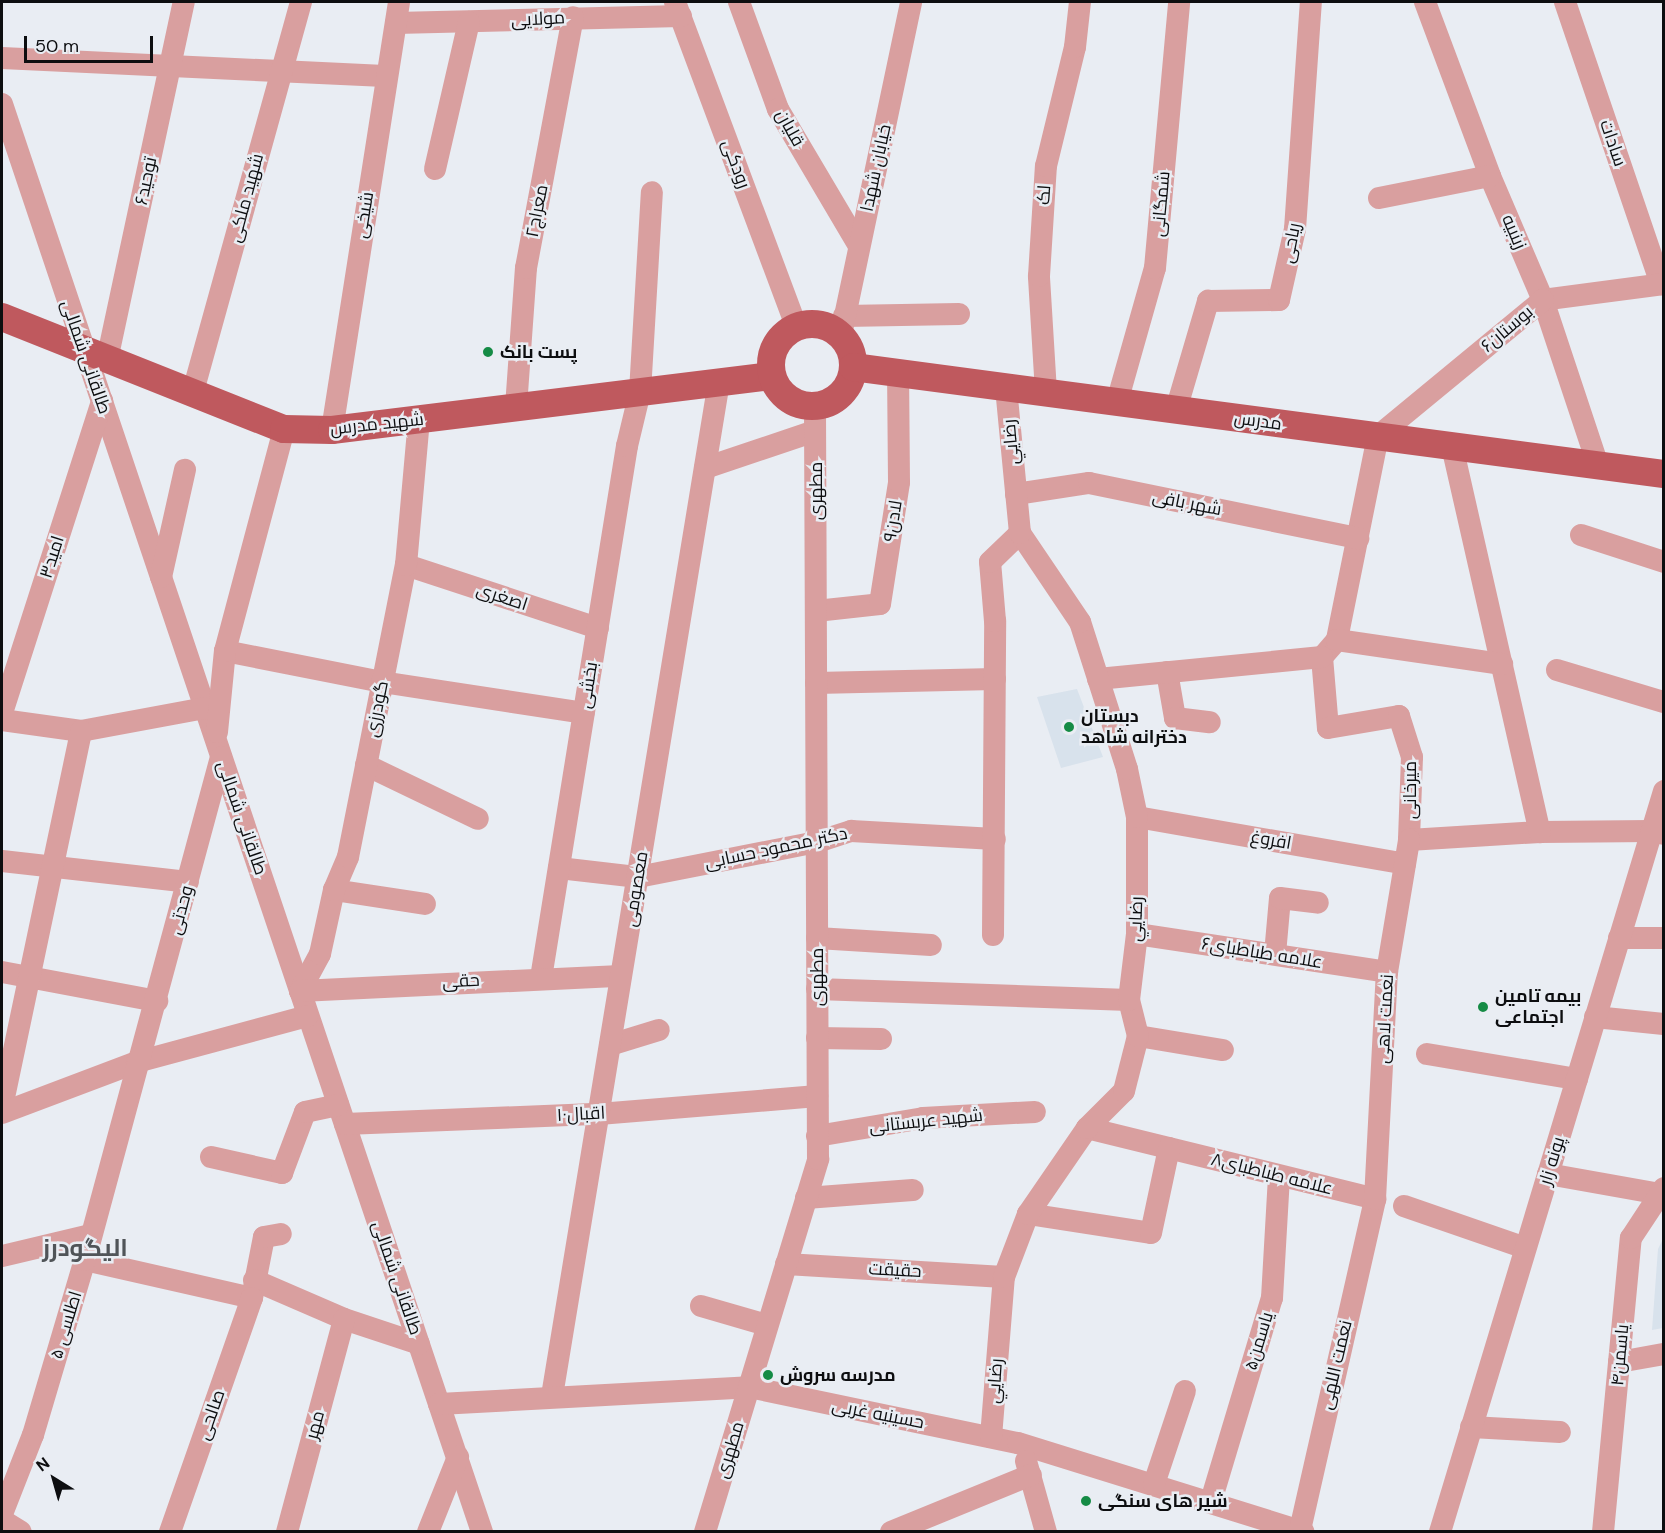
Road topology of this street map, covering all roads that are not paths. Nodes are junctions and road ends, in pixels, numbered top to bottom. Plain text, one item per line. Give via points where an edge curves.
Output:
1 (184, 2) edge
2 (301, 2) edge
3 (739, 2) edge
4 (911, 2) edge
5 (1080, 2) edge
6 (1179, 2) edge
7 (1311, 2) edge
8 (1425, 2) edge
9 (1565, 2) edge
10 (678, 9) edge
11 (397, 12) edge
12 (573, 17) junction
13 (469, 22) junction
14 (2, 58) edge
15 (171, 66) junction
16 (281, 71) junction
17 (385, 76) junction
18 (2, 104) edge
19 (435, 169) dead end
20 (1490, 176) junction
21 (652, 192) dead end
22 (1379, 198) dead end
23 (859, 246) junction
24 (1662, 284) edge
25 (1543, 300) junction
26 (959, 314) dead end
27 (2, 317) edge
28 (796, 326) junction
29 (843, 326) junction
30 (81, 346) junction
31 (107, 360) junction
32 (853, 367) junction
33 (898, 373) junction
34 (772, 376) junction
35 (719, 382) junction
36 (1006, 387) junction
37 (640, 392) junction
38 (1046, 392) junction
39 (192, 395) junction
40 (102, 401) junction
41 (1117, 402) junction
42 (516, 407) junction
43 (1176, 410) junction
44 (815, 418) junction
45 (419, 419) junction
46 (284, 429) junction
47 (332, 430) junction
48 (1378, 436) junction
49 (1452, 446) junction
50 (1598, 465) junction
51 (705, 468) junction
52 (185, 470) dead end
53 (1664, 474) edge
54 (1016, 494) junction
55 (1020, 533) junction
56 (1581, 535) dead end
57 (1358, 538) junction
58 (1664, 562) edge
59 (406, 565) junction
60 (161, 578) junction
61 (816, 611) junction
62 (598, 628) junction
63 (1337, 640) junction
64 (225, 651) junction
65 (1322, 657) junction
66 (1502, 664) junction
67 (1557, 670) dead end
68 (1167, 672) junction
69 (995, 679) junction
70 (1098, 679) junction
71 (382, 682) junction
72 (816, 682) junction
73 (1664, 702) edge
74 (205, 708) junction
75 (2, 713) edge
76 (584, 713) junction
77 (2, 720) edge
78 (1210, 722) dead end
79 (81, 731) junction
80 (219, 749) junction
81 (366, 765) junction
82 (1664, 791) edge
83 (1137, 817) junction
84 (478, 819) dead end
85 (1540, 832) junction
86 (1658, 832) edge
87 (995, 839) junction
88 (1409, 840) junction
89 (817, 842) junction
90 (2, 861) edge
91 (1405, 864) junction
92 (53, 865) junction
93 (559, 868) junction
94 (638, 877) junction
95 (188, 882) junction
96 (334, 890) junction
97 (1318, 903) dead end
98 (425, 904) dead end
99 (1137, 934) junction
100 (993, 935) dead end
101 (817, 938) junction
102 (1619, 938) junction
103 (1664, 938) edge
104 (931, 945) dead end
105 (1275, 954) junction
106 (2, 972) edge
107 (1387, 972) junction
108 (29, 976) junction
109 (621, 976) junction
110 (541, 978) junction
111 (817, 989) junction
112 (300, 991) junction
113 (157, 1000) junction
114 (1130, 1000) junction
115 (308, 1016) junction
116 (1595, 1017) junction
117 (1664, 1024) edge
118 (659, 1030) dead end
119 (1138, 1036) junction
120 (817, 1038) junction
121 (881, 1039) dead end
122 (610, 1045) junction
123 (1223, 1050) dead end
124 (1427, 1054) dead end
125 (137, 1062) junction
126 (1577, 1079) junction
127 (817, 1096) junction
128 (2, 1107) edge
129 (1035, 1112) dead end
130 (2, 1113) edge
131 (599, 1113) junction
132 (342, 1114) junction
133 (1088, 1128) junction
134 (818, 1136) junction
135 (1168, 1148) junction
136 (211, 1157) dead end
137 (1548, 1174) junction
138 (1279, 1176) junction
139 (913, 1190) dead end
140 (1662, 1191) edge
141 (806, 1198) junction
142 (1375, 1200) junction
143 (1404, 1206) dead end
144 (1028, 1214) junction
145 (281, 1234) dead end
146 (91, 1235) junction
147 (1525, 1248) junction
148 (2, 1256) edge
149 (86, 1260) junction
150 (786, 1264) junction
151 (1004, 1277) junction
152 (253, 1289) junction
153 (701, 1306) dead end
154 (344, 1319) junction
155 (767, 1326) junction
156 (419, 1344) junction
157 (1664, 1354) edge
158 (1619, 1362) junction
159 (749, 1388) junction
160 (1185, 1391) dead end
161 (552, 1396) junction
162 (439, 1404) junction
163 (1471, 1427) junction
164 (1560, 1432) dead end
165 (991, 1437) junction
166 (1018, 1443) junction
167 (458, 1457) junction
168 (1031, 1475) junction
169 (1154, 1484) junction
170 (1210, 1501) junction
171 (2, 1514) edge
172 (2, 1520) edge
173 (1302, 1531) edge
174 (21, 1532) edge
175 (170, 1532) edge
176 (286, 1532) edge
177 (428, 1532) edge
178 (482, 1532) edge
179 (705, 1532) edge
180 (891, 1532) edge
181 (1046, 1532) edge
182 (1440, 1532) edge
183 (1603, 1532) edge

1 - 15 street, توحید۶
2 - 16 street, شهید ملکی
3 - 23 street, قلیان via 778,109
4 - 23 street, خیابان شهدا
5 - 38 street, لک via 1075,46 1046,166 1039,276
6 - 41 street, شمگانی via 1155,268
7 - 43 street, ریاحی via 1296,229 1279,300 1208,301
8 - 20 street, زینبیه
9 - 24 street, سادات
10 - 12 street, مولایی
10 - 28 street, رودکی
11 - 13 street, مولایی
11 - 17 street, شیخی
12 - 13 street, مولایی
12 - 42 street, معراج۲ via 526,268
13 - 19 street
14 - 15 street
15 - 16 street
15 - 31 street, توحید۶
16 - 17 street
16 - 39 street, شهید ملکی
17 - 47 street, شیخی
18 - 30 street, طالقانی شمالی
20 - 22 street
20 - 25 street, زینبیه
21 - 37 street, بخشی
23 - 29 street, خیابان شهدا
24 - 25 street, بوستان۶
25 - 48 street, بوستان۶
25 - 50 street, زینبیه
26 - 29 street
27 - 30 main road, شهید مدرس
28 - 29 main road
28 - 34 main road via 778,341 772,352
29 - 32 main road
30 - 31 main road, شهید مدرس
30 - 40 street, طالقانی شمالی
31 - 39 main road, شهید مدرس
32 - 33 main road, مدرس
32 - 44 main road via 845,389
33 - 36 main road, مدرس
33 - 61 street, لادن۹ via 898,482 880,604
34 - 35 main road, شهید مدرس
34 - 44 main road via 784,395 804,405
35 - 37 main road, شهید مدرس
35 - 51 street, معصومی
36 - 38 main road, مدرس
36 - 54 street, رضایي
37 - 42 main road, شهید مدرس
37 - 62 street, بخشی via 627,446
38 - 41 main road, مدرس
39 - 46 main road, شهید مدرس
40 - 60 street, طالقانی شمالی
40 - 75 street, امید۳
41 - 43 main road, مدرس
42 - 45 main road, شهید مدرس
43 - 48 main road, مدرس
44 - 51 street
44 - 61 street, مطهری
45 - 47 main road, شهید مدرس
45 - 59 street, گودرزی
46 - 47 main road, شهید مدرس
46 - 64 street
48 - 49 main road, مدرس
48 - 57 street
49 - 50 main road, مدرس
49 - 66 street
50 - 53 main road, مدرس
51 - 94 street, معصومی
52 - 60 street
54 - 55 street, رضایي
54 - 57 street, شهر بافی via 1089,483
55 - 69 street via 990,562
55 - 70 street, رضایي via 1080,622
56 - 58 street
57 - 63 street
59 - 62 street, اصغری
59 - 71 street, گودرزی
60 - 74 street, طالقانی شمالی
61 - 72 street, مطهری
62 - 76 street, بخشی
63 - 65 street
63 - 66 street
64 - 71 street
64 - 80 street
65 - 68 street
65 - 88 street, میرخانی via 1328,728 1399,716 1412,757
66 - 85 street
67 - 73 street
68 - 70 street
68 - 78 street via 1175,718
69 - 72 street
69 - 87 street
70 - 83 street, رضایي
71 - 76 street
71 - 81 street, گودرزی
72 - 89 street, مطهری
74 - 79 street
74 - 80 street, طالقانی شمالی
76 - 93 street, بخشی
77 - 79 street
79 - 92 street
80 - 95 street, وحدتی
80 - 112 street, طالقانی شمالی
81 - 84 street
81 - 96 street, گودرزی via 348,857
82 - 86 street, پونه زار
83 - 91 street, افروغ
83 - 99 street, رضایي
85 - 86 street, میرخانی
85 - 88 street, میرخانی
86 - 102 street, پونه زار
87 - 89 street, دکتر محمود حسابی via 851,831
87 - 100 street
88 - 91 street, نعمت لاهی
89 - 94 street, دکتر محمود حسابی
89 - 101 street, مطهری
90 - 92 street
91 - 107 street, نعمت لاهی
92 - 95 street
92 - 108 street
93 - 94 street, دکتر محمود حسابی
93 - 110 street, بخشی
94 - 109 street, معصومی
95 - 113 street, وحدتی
96 - 98 street
96 - 112 street, گودرزی via 320,954
97 - 105 street via 1280,898
99 - 105 street, علامه طباطبای۶
99 - 114 street, رضایي
101 - 104 street
101 - 111 street, مطهری
102 - 103 street
102 - 116 street, پونه زار
105 - 107 street, علامه طباطبای۶
106 - 108 street
107 - 142 street, نعمت لاهی
108 - 113 street
108 - 128 street
109 - 110 street, حقی
109 - 122 street, معصومی
110 - 112 street, حقی
111 - 114 street
111 - 120 street, مطهری
112 - 115 street, طالقانی شمالی
113 - 125 street, وحدتی
114 - 119 street, رضایي
115 - 125 street
115 - 132 street, طالقانی شمالی
116 - 117 street
116 - 126 street, پونه زار
118 - 122 street
119 - 123 street
119 - 133 street, رضایي via 1124,1091
120 - 121 street
120 - 127 street, مطهری
122 - 131 street, معصومی
124 - 126 street
125 - 130 street
125 - 146 street, اطلسی ۵
126 - 137 street, پونه زار
127 - 131 street, اقبال۱۰
127 - 134 street, مطهری
129 - 134 street, شهید عربستانی via 923,1118
131 - 132 street, اقبال۱۰
131 - 161 street, معصومی
132 - 136 street, اقبال۱۰ via 305,1112 282,1173
132 - 156 street, طالقانی شمالی
133 - 135 street, علامه طباطبای۸
133 - 144 street, رضایي
134 - 141 street, مطهری via 818,1159
135 - 138 street, علامه طباطبای۸
135 - 144 street via 1151,1233
137 - 140 street
137 - 147 street, پونه زار
138 - 142 street, علامه طباطبای۸
138 - 170 street, یاسمن۵ via 1272,1298
139 - 141 street
140 - 158 street, یاسمن۴ via 1631,1238
141 - 150 street, مطهری
142 - 173 street, نعمت اللهی
143 - 147 street
144 - 151 street, رضایي
145 - 152 street, صالحی via 264,1237
146 - 148 street
146 - 149 street, اطلسی ۵
147 - 163 street, پونه زار
149 - 152 street
149 - 171 street, اطلسی ۵ via 33,1435
150 - 151 street, حقیقت
150 - 155 street, مطهری
151 - 165 street, رضایي
152 - 154 street
152 - 175 street, صالحی
153 - 155 street
154 - 156 street
154 - 176 street, مهر
155 - 159 street, مطهری
156 - 162 street, طالقانی شمالی
157 - 158 street
158 - 183 street, یاسمن۴
159 - 161 street, حسینیه غربی
159 - 165 street, حسینیه غربی
159 - 179 street, مطهری
160 - 169 street
161 - 162 street, حسینیه غربی
162 - 167 street, طالقانی شمالی
163 - 164 street
163 - 182 street, پونه زار
165 - 166 street, حسینیه غربی
166 - 168 street
166 - 169 street, حسینیه غربی
167 - 177 street
167 - 178 street, طالقانی شمالی
168 - 180 street
168 - 181 street
169 - 170 street, حسینیه غربی
170 - 173 street, حسینیه غربی
172 - 174 street

